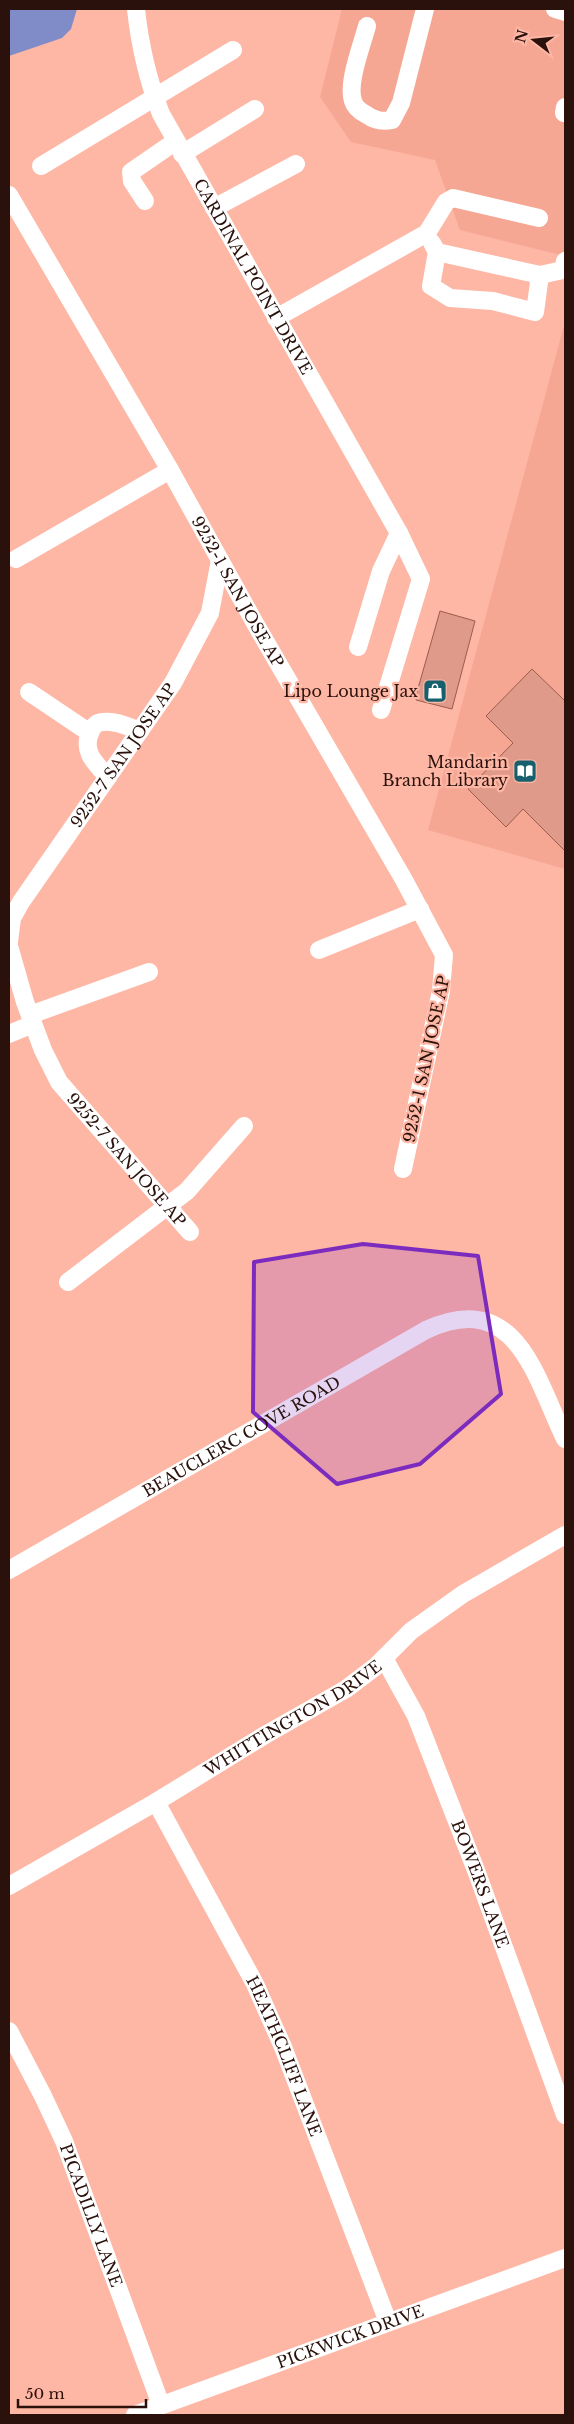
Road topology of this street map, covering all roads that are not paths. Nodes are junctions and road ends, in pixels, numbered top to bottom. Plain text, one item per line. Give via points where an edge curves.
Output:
1 (136, 9) edge
2 (425, 9) edge
3 (555, 9) edge
4 (565, 12) edge
5 (367, 26) dead end
6 (233, 50) dead end
7 (154, 96) junction
8 (255, 109) dead end
9 (179, 148) junction
10 (296, 164) dead end
11 (41, 166) dead end
12 (145, 200) dead end
13 (11, 205) edge
14 (214, 208) junction
15 (539, 218) dead end
16 (427, 234) junction
17 (437, 252) junction
18 (565, 261) edge
19 (540, 275) junction
20 (276, 318) junction
21 (170, 470) junction
22 (399, 533) junction
23 (16, 559) dead end
24 (220, 560) junction
25 (358, 647) dead end
26 (29, 692) dead end
27 (381, 710) dead end
28 (140, 731) junction
29 (90, 733) junction
30 (108, 777) junction
31 (420, 909) junction
32 (9, 942) edge
33 (9, 946) edge
34 (319, 950) dead end
35 (149, 972) dead end
36 (32, 1020) junction
37 (9, 1034) edge
38 (244, 1126) dead end
39 (403, 1169) dead end
40 (168, 1207) junction
41 (190, 1232) dead end
42 (68, 1282) dead end
43 (565, 1439) edge
44 (565, 1535) edge
45 (9, 1570) edge
46 (384, 1658) junction
47 (156, 1802) junction
48 (9, 1886) edge
49 (9, 2031) edge
50 (565, 2115) edge
51 (565, 2258) edge
52 (388, 2322) junction
53 (161, 2405) junction
54 (135, 2415) edge

1 - 7 street, CARDINAL POINT DRIVE via 140,48
2 - 5 street via 401,103 392,120 380,121 370,117 353,101 353,80
3 - 4 street
6 - 7 street
7 - 9 street, CARDINAL POINT DRIVE
7 - 11 street
8 - 9 street
9 - 12 street via 131,172 132,181
9 - 14 street, CARDINAL POINT DRIVE
10 - 14 street
13 - 21 street, 9252-1 SAN JOSE AP
14 - 20 street, CARDINAL POINT DRIVE
15 - 16 street via 453,198 446,202
16 - 17 street
16 - 20 street
17 - 19 street
17 - 19 street via 431,286 450,298 493,301 535,312
18 - 19 street via 563,270
20 - 22 street, CARDINAL POINT DRIVE
21 - 23 street
21 - 24 street, 9252-1 SAN JOSE AP
22 - 25 street via 381,571
22 - 27 street, CARDINAL POINT DRIVE via 421,579
24 - 28 street, 9252-7 SAN JOSE AP via 210,613 173,682
24 - 31 street, 9252-1 SAN JOSE AP
26 - 29 street
28 - 29 street via 103,721
28 - 30 street, 9252-7 SAN JOSE AP
29 - 30 street via 87,742 89,757
30 - 32 street, 9252-7 SAN JOSE AP via 21,902 12,918
31 - 34 street
31 - 39 street, 9252-1 SAN JOSE AP via 444,954 445,966
33 - 36 street, 9252-7 SAN JOSE AP
35 - 36 street
36 - 37 street
36 - 40 street, 9252-7 SAN JOSE AP via 59,1082
38 - 40 street via 201,1177
40 - 41 street, 9252-7 SAN JOSE AP
40 - 42 street
43 - 45 street, BEAUCLERC COVE ROAD via 518,1342 496,1324 457,1318 426,1330
44 - 46 street, WHITTINGTON DRIVE via 463,1594 411,1631
46 - 47 street, WHITTINGTON DRIVE via 346,1689
46 - 50 street, BOWERS LANE via 416,1716
47 - 48 street, WHITTINGTON DRIVE
47 - 52 street, HEATHCLIFF LANE via 251,1976 279,2038
49 - 53 street, PICADILLY LANE via 64,2141
51 - 52 street, PICKWICK DRIVE
52 - 53 street, PICKWICK DRIVE
53 - 54 street, PICKWICK DRIVE

